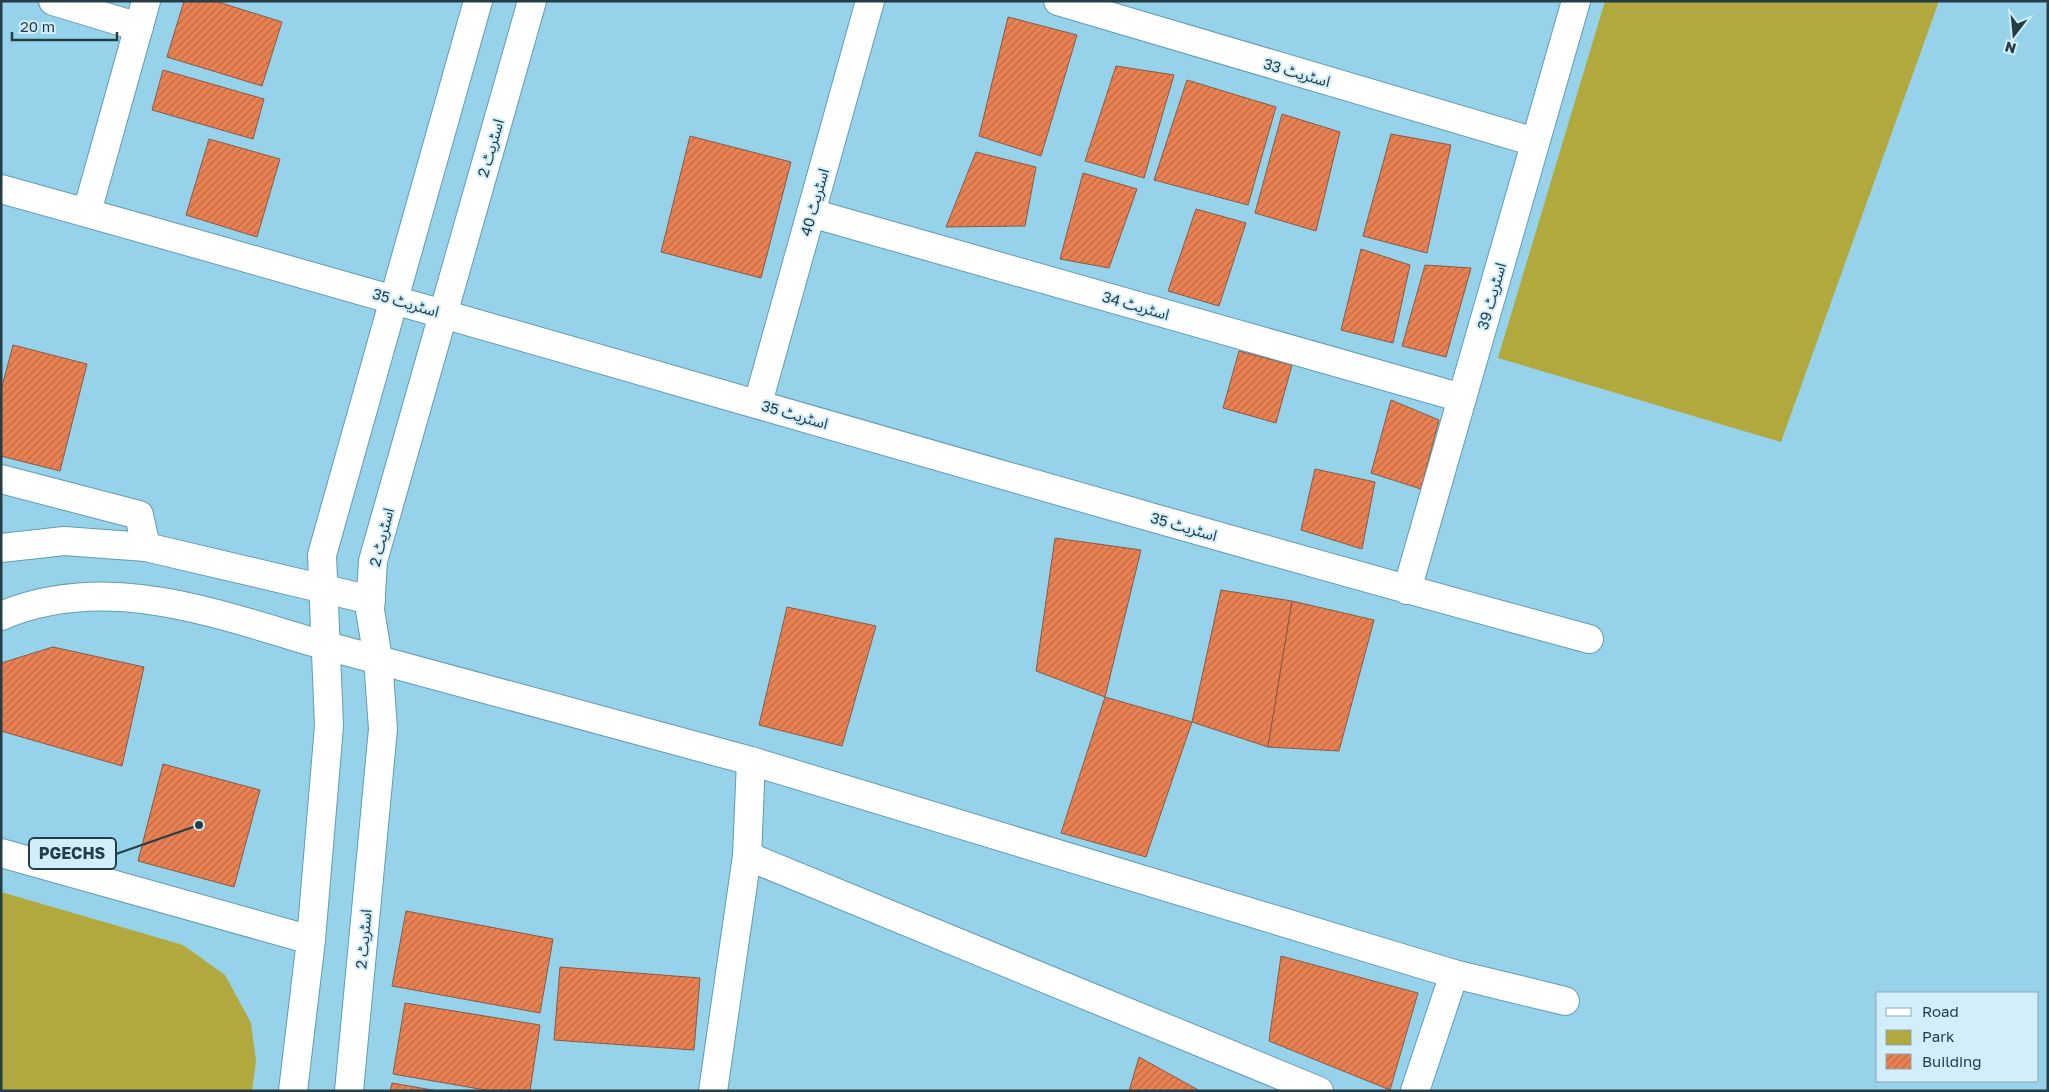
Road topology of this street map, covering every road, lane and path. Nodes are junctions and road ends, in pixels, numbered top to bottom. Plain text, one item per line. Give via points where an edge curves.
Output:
1 (52, 1) edge
2 (146, 1) edge
3 (478, 1) edge
4 (532, 1) edge
5 (870, 1) edge
6 (1058, 1) edge
7 (1576, 1) edge
8 (139, 27) junction
9 (1535, 142) junction
10 (1, 189) edge
11 (86, 212) junction
12 (811, 213) junction
13 (394, 299) junction
14 (443, 313) junction
15 (1462, 398) junction
16 (758, 403) junction
17 (1, 479) edge
18 (146, 547) junction
19 (1, 548) edge
20 (322, 590) junction
21 (1407, 590) junction
22 (371, 600) junction
23 (1, 616) edge
24 (1589, 639) dead end
25 (326, 646) junction
26 (378, 659) junction
27 (751, 761) junction
28 (1, 853) edge
29 (746, 856) junction
30 (311, 940) junction
31 (1454, 974) junction
32 (1565, 1001) dead end
33 (293, 1091) edge
34 (349, 1091) edge
35 (713, 1091) edge
36 (1319, 1091) edge
37 (1415, 1091) edge

1 - 8 street
2 - 8 street
3 - 13 street
4 - 14 street, اسٹریٹ 2
5 - 12 street, اسٹریٹ 40
6 - 9 street, اسٹریٹ 33
7 - 9 street, اسٹریٹ 39
8 - 11 street
9 - 15 street, اسٹریٹ 39
10 - 11 street, اسٹریٹ 35
11 - 13 street, اسٹریٹ 35
12 - 15 street, اسٹریٹ 34
12 - 16 street, اسٹریٹ 40
13 - 14 street, اسٹریٹ 35
13 - 20 street via 322,555
14 - 16 street, اسٹریٹ 35
14 - 22 street, اسٹریٹ 2 via 373,561
15 - 21 street, اسٹریٹ 39
16 - 21 street, اسٹریٹ 35
17 - 18 street via 139,515
18 - 19 street via 64,541
18 - 20 street
20 - 22 street
20 - 25 street
21 - 24 street, اسٹریٹ 35
22 - 26 street, اسٹریٹ 2
23 - 25 street via 50,601 108,595 153,599
25 - 26 street
25 - 30 street via 329,726
26 - 27 street
26 - 34 street, اسٹریٹ 2 via 383,729
27 - 29 street
27 - 31 street
28 - 30 street
29 - 35 street
29 - 36 street
30 - 33 street
31 - 32 street
31 - 37 street

